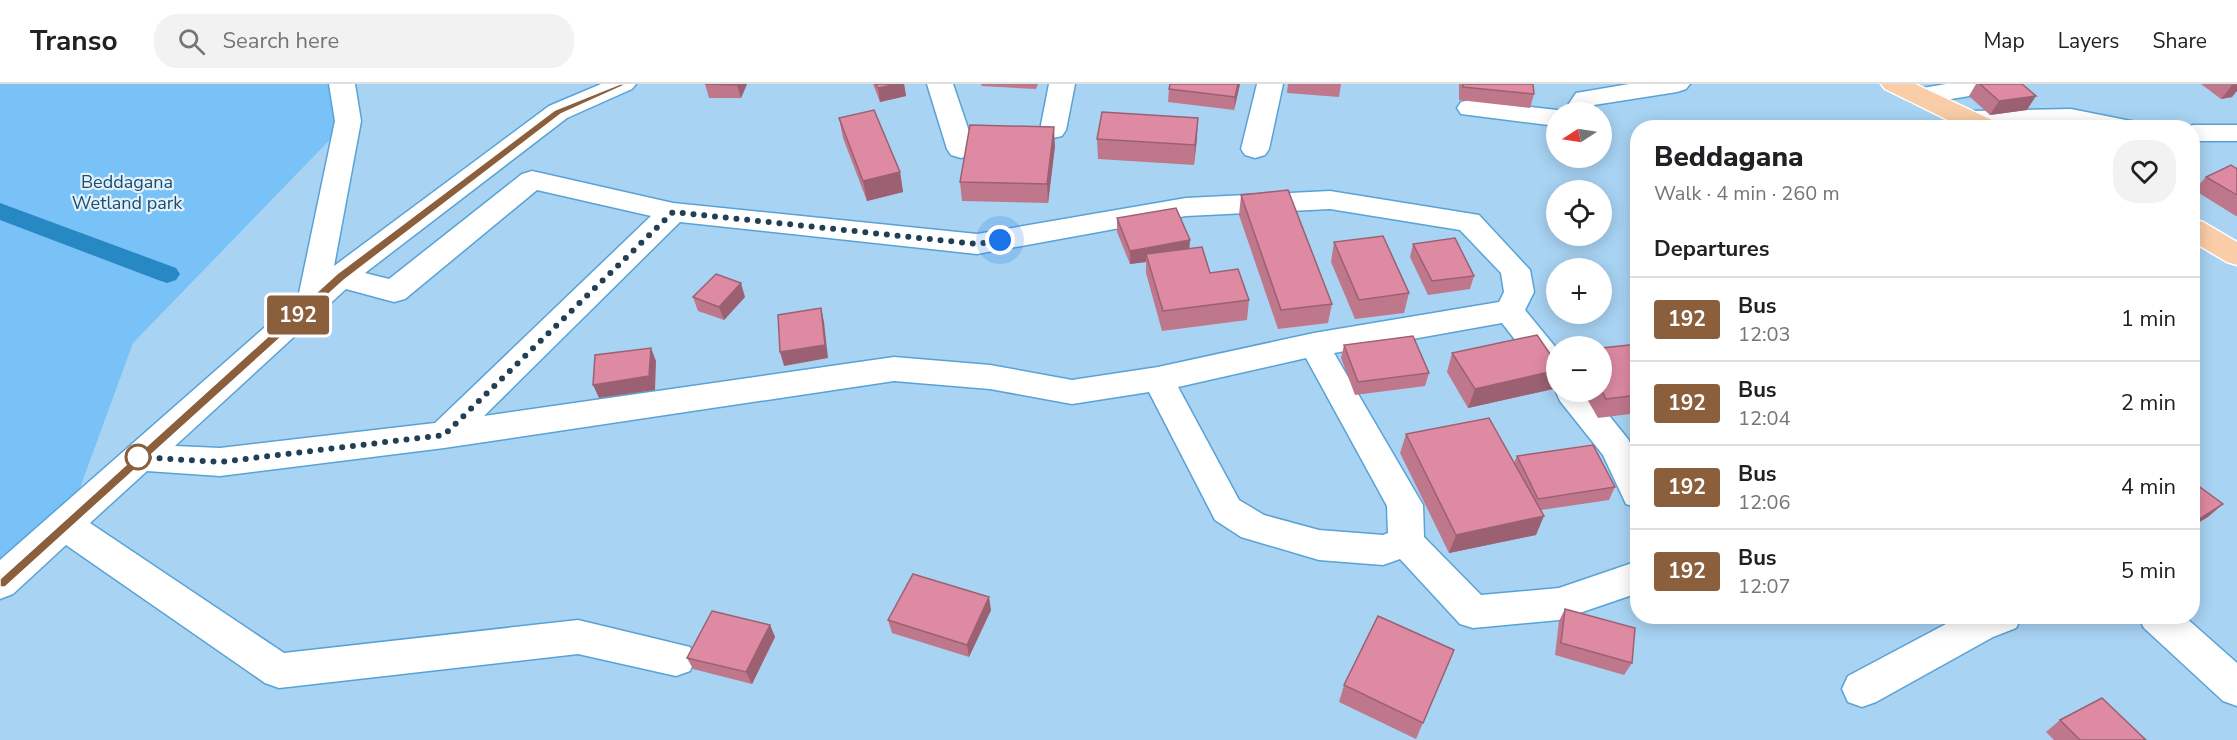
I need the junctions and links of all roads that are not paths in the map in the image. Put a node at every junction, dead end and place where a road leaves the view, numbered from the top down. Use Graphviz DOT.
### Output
graph roads {
  1 [pos="342,84"];
  2 [pos="623,84"];
  3 [pos="940,84"];
  4 [pos="1062,84"];
  5 [pos="1270,84"];
  6 [pos="1677,84"];
  7 [pos="1894,84"];
  8 [pos="1994,84"];
  9 [pos="584,90"];
  10 [pos="1920,96"];
  11 [pos="1583,102"];
  12 [pos="1470,108"];
  13 [pos="1546,117"];
  14 [pos="1972,120"];
  15 [pos="2025,120"];
  16 [pos="2086,120"];
  17 [pos="1053,130"];
  18 [pos="2237,132"];
  19 [pos="2200,133"];
  20 [pos="961,149"];
  21 [pos="1255,149"];
  22 [pos="673,212"];
  23 [pos="2200,234"];
  24 [pos="2237,255"];
  25 [pos="340,277"];
  26 [pos="312,302"];
  27 [pos="1509,311"];
  28 [pos="1314,345"];
  29 [pos="1546,358"];
  30 [pos="1158,379"];
  31 [pos="1580,402"];
  32 [pos="444,435"];
  33 [pos="138,457"];
  34 [pos="1630,477"];
  35 [pos="66,526"];
  36 [pos="1406,542"];
  37 [pos="1630,580"];
  38 [pos="0,583"];
  39 [pos="1983,624"];
  40 [pos="2166,624"];
  41 [pos="676,659"];
  42 [pos="2237,688"];
  43 [pos="1862,689"];
  1 -- 26 [label="street"];
  2 -- 9 [label="street"];
  3 -- 20 [label="street"];
  4 -- 17 [label="street"];
  5 -- 21 [label="street"];
  6 -- 11 [label="street"];
  7 -- 10 [label="main road"];
  8 -- 10 [label="street"];
  9 -- 25 [label="street"];
  10 -- 14 [label="main road"];
  12 -- 13 [label="street"];
  15 -- 16 [label="street"];
  18 -- 19 [label="street"];
  22 -- 25 [label="street"];
  22 -- 27 [label="street"];
  22 -- 32 [label="street"];
  23 -- 24 [label="main road"];
  25 -- 26 [label="street"];
  26 -- 33 [label="street"];
  27 -- 28 [label="street"];
  27 -- 29 [label="street"];
  28 -- 30 [label="street"];
  28 -- 36 [label="street"];
  30 -- 32 [label="street"];
  30 -- 36 [label="street"];
  31 -- 34 [label="street"];
  32 -- 33 [label="street"];
  33 -- 35 [label="street"];
  35 -- 38 [label="street"];
  35 -- 41 [label="street"];
  36 -- 37 [label="street"];
  39 -- 43 [label="street"];
  40 -- 42 [label="street"];
}
